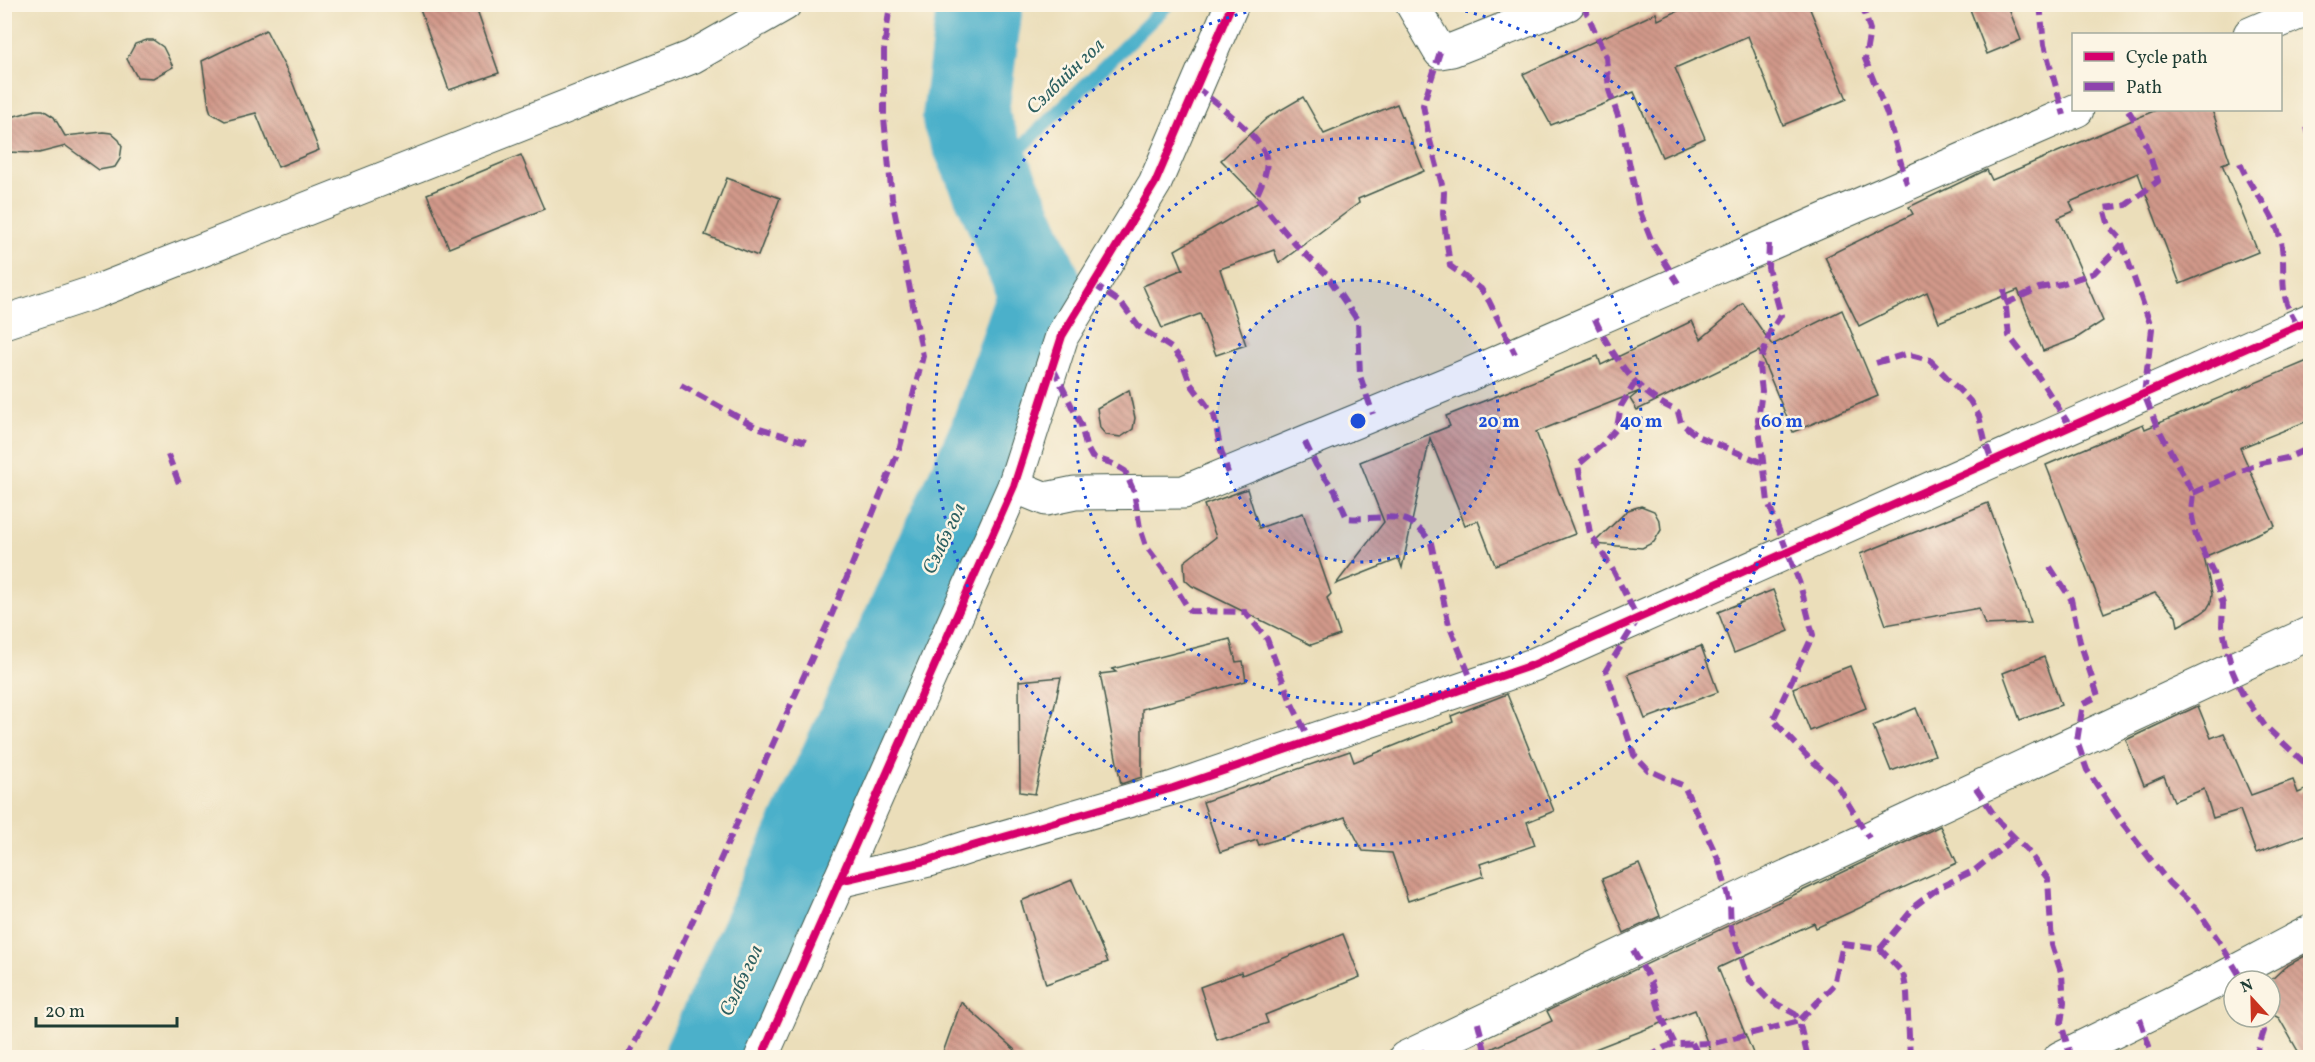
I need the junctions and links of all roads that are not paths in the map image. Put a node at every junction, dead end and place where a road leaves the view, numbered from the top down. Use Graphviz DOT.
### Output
graph roads {
  1 [pos="785,4"];
  2 [pos="1232,4"];
  3 [pos="1412,4"];
  4 [pos="1568,4"];
  5 [pos="2310,8"];
  6 [pos="2252,33"];
  7 [pos="2075,111"];
  8 [pos="2310,320"];
  9 [pos="4,322"];
  10 [pos="1014,486"];
  11 [pos="2310,633"];
  12 [pos="839,881"];
  13 [pos="2310,932"];
  14 [pos="761,1058"];
  15 [pos="1405,1058"];
  16 [pos="2060,1058"];
  1 -- 9 [label="street"];
  2 -- 10 [label="street"];
  3 -- 4 [label="street"];
  5 -- 6 [label="street"];
  7 -- 10 [label="street"];
  8 -- 12 [label="street"];
  10 -- 12 [label="street"];
  11 -- 15 [label="street"];
  12 -- 14 [label="street"];
  13 -- 16 [label="street"];
}
